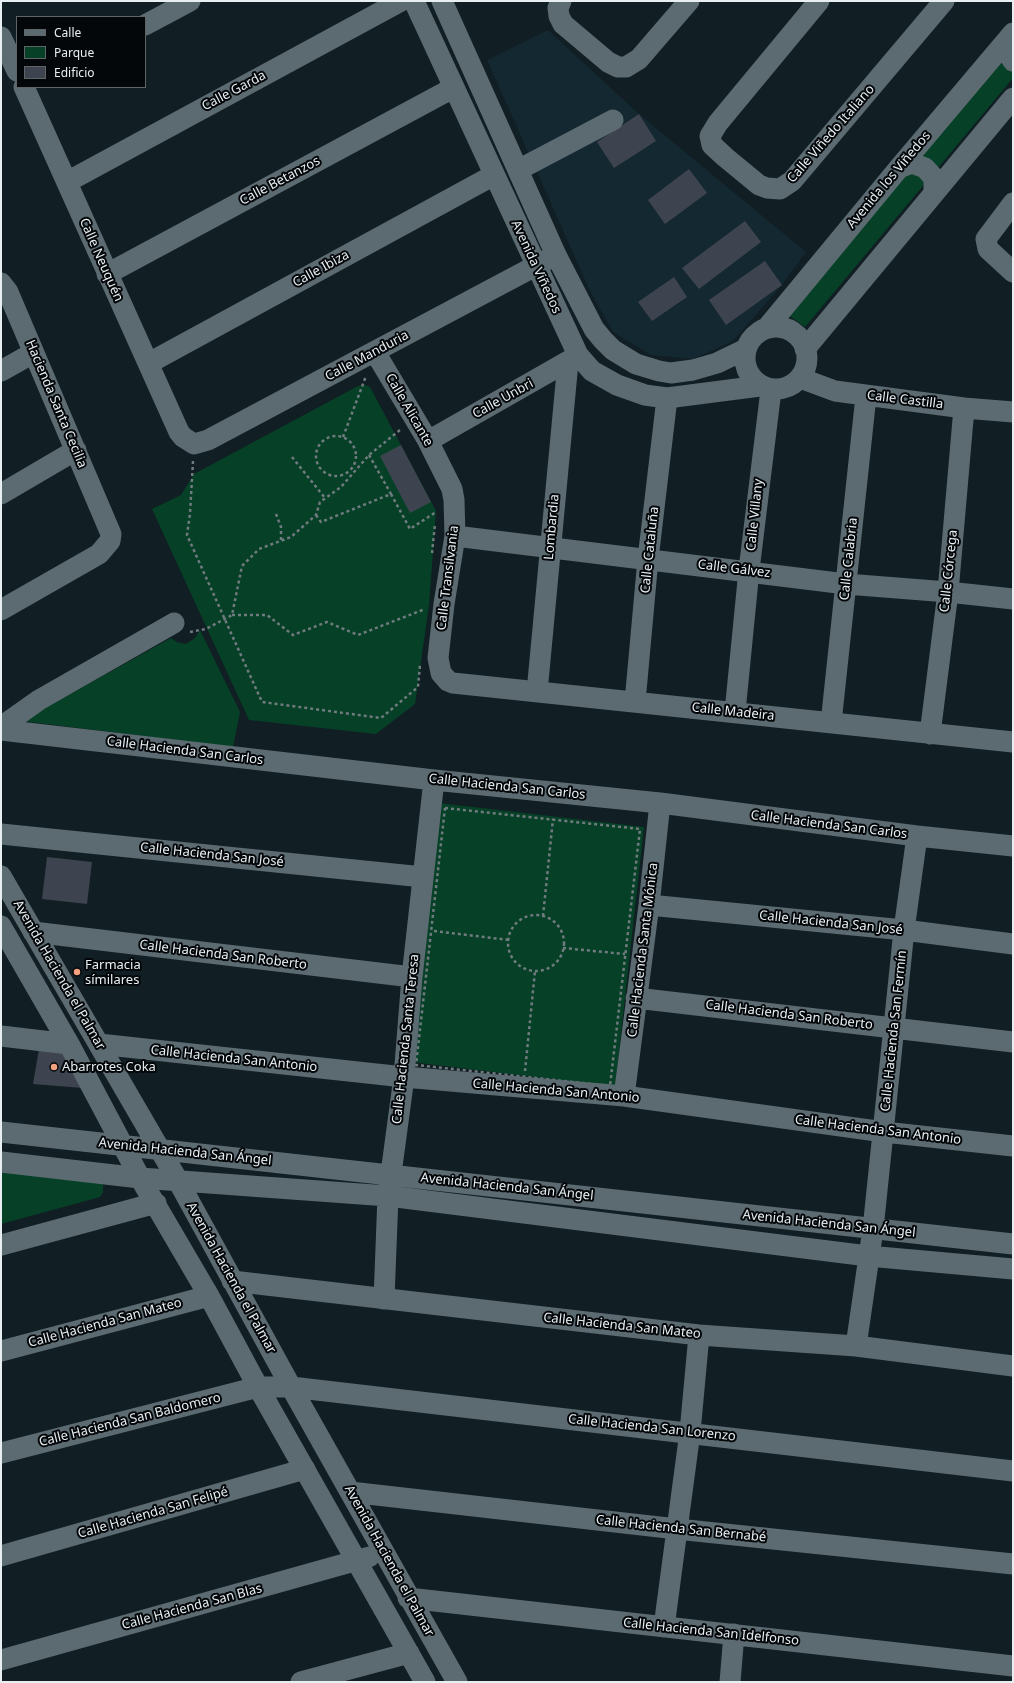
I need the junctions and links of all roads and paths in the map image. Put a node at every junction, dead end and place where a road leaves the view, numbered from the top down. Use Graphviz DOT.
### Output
graph roads {
  1 [pos="190,1"];
  2 [pos="401,1"];
  3 [pos="414,1"];
  4 [pos="442,1"];
  5 [pos="561,1"];
  6 [pos="689,1"];
  7 [pos="819,1"];
  8 [pos="944,1"];
  9 [pos="146,24"];
  10 [pos="1,37"];
  11 [pos="1010,45"];
  12 [pos="16,69"];
  13 [pos="27,88"];
  14 [pos="453,88"];
  15 [pos="1013,98"];
  16 [pos="613,120"];
  17 [pos="899,168"];
  18 [pos="518,170"];
  19 [pos="494,175"];
  20 [pos="66,182"];
  21 [pos="934,192"];
  22 [pos="1013,203"];
  23 [pos="556,255"];
  24 [pos="535,266"];
  25 [pos="1013,272"];
  26 [pos="108,274"];
  27 [pos="1,283"];
  28 [pos="766,329"];
  29 [pos="746,349"];
  30 [pos="805,349"];
  31 [pos="375,352"];
  32 [pos="33,353"];
  33 [pos="573,359"];
  34 [pos="149,363"];
  35 [pos="1,371"];
  36 [pos="800,378"];
  37 [pos="766,388"];
  38 [pos="866,396"];
  39 [pos="667,398"];
  40 [pos="964,408"];
  41 [pos="1013,412"];
  42 [pos="414,418"];
  43 [pos="343,437"];
  44 [pos="186,438"];
  45 [pos="428,441"];
  46 [pos="76,450"];
  47 [pos="369,455"];
  48 [pos="292,457"];
  49 [pos="442,468"];
  50 [pos="1,494"];
  51 [pos="391,494"];
  52 [pos="325,498"];
  53 [pos="437,504"];
  54 [pos="436,511"];
  55 [pos="276,514"];
  56 [pos="316,515"];
  57 [pos="455,536"];
  58 [pos="281,541"];
  59 [pos="550,548"];
  60 [pos="432,556"];
  61 [pos="648,559"];
  62 [pos="749,570"];
  63 [pos="846,584"];
  64 [pos="948,592"];
  65 [pos="1013,599"];
  66 [pos="1,610"];
  67 [pos="232,614"];
  68 [pos="426,616"];
  69 [pos="225,619"];
  70 [pos="174,622"];
  71 [pos="420,663"];
  72 [pos="453,683"];
  73 [pos="537,692"];
  74 [pos="635,702"];
  75 [pos="735,712"];
  76 [pos="831,723"];
  77 [pos="1,728"];
  78 [pos="930,734"];
  79 [pos="1013,742"];
  80 [pos="434,780"];
  81 [pos="660,804"];
  82 [pos="553,819"];
  83 [pos="1,834"];
  84 [pos="917,836"];
  85 [pos="1013,846"];
  86 [pos="1,876"];
  87 [pos="423,877"];
  88 [pos="649,905"];
  89 [pos="543,916"];
  90 [pos="904,930"];
  91 [pos="431,931"];
  92 [pos="33,932"];
  93 [pos="3,933"];
  94 [pos="508,940"];
  95 [pos="1013,944"];
  96 [pos="564,948"];
  97 [pos="626,954"];
  98 [pos="535,971"];
  99 [pos="412,977"];
  100 [pos="636,998"];
  101 [pos="894,1027"];
  102 [pos="1,1036"];
  103 [pos="1013,1042"];
  104 [pos="69,1044"];
  105 [pos="99,1044"];
  106 [pos="404,1077"];
  107 [pos="524,1077"];
  108 [pos="624,1096"];
  109 [pos="1,1132"];
  110 [pos="884,1132"];
  111 [pos="123,1146"];
  112 [pos="1013,1146"];
  113 [pos="159,1150"];
  114 [pos="1,1162"];
  115 [pos="391,1174"];
  116 [pos="140,1178"];
  117 [pos="177,1179"];
  118 [pos="388,1196"];
  119 [pos="156,1203"];
  120 [pos="873,1229"];
  121 [pos="1013,1244"];
  122 [pos="1,1245"];
  123 [pos="868,1256"];
  124 [pos="1013,1269"];
  125 [pos="232,1280"];
  126 [pos="209,1296"];
  127 [pos="384,1299"];
  128 [pos="699,1335"];
  129 [pos="856,1346"];
  130 [pos="1,1351"];
  131 [pos="1013,1366"];
  132 [pos="258,1387"];
  133 [pos="291,1387"];
  134 [pos="690,1432"];
  135 [pos="1,1453"];
  136 [pos="305,1469"];
  137 [pos="1013,1471"];
  138 [pos="350,1492"];
  139 [pos="676,1529"];
  140 [pos="383,1552"];
  141 [pos="1,1556"];
  142 [pos="356,1562"];
  143 [pos="1013,1564"];
  144 [pos="408,1598"];
  145 [pos="664,1627"];
  146 [pos="734,1634"];
  147 [pos="409,1653"];
  148 [pos="1,1660"];
  149 [pos="1013,1666"];
  150 [pos="1013,1678"];
  151 [pos="301,1682"];
  152 [pos="425,1682"];
  153 [pos="457,1682"];
  154 [pos="730,1682"];
  155 [pos="1012,1682"];
  1 -- 9 [label="street"];
  2 -- 20 [label="street, Calle Garda"];
  3 -- 14 [label="street, Avenida Viñedos"];
  4 -- 18 [label="street, Avenida Viñedos"];
  5 -- 6 [label="street"];
  7 -- 8 [label="street, Calle Viñedo Italiano"];
  10 -- 12 [label="street"];
  11 -- 17 [label="street, Avenida los Viñedos"];
  13 -- 20 [label="street, Calle Neuquén"];
  14 -- 19 [label="street, Avenida Viñedos"];
  14 -- 26 [label="street, Calle Betanzos"];
  15 -- 21 [label="street"];
  16 -- 18 [label="street"];
  17 -- 21 [label="street"];
  17 -- 28 [label="street, Avenida los Viñedos"];
  18 -- 23 [label="street, Avenida Viñedos"];
  19 -- 24 [label="street, Avenida Viñedos"];
  19 -- 34 [label="street, Calle Ibiza"];
  20 -- 26 [label="street, Calle Neuquén"];
  21 -- 30 [label="street"];
  22 -- 25 [label="street"];
  23 -- 24 [label="street, Calle Manduria"];
  23 -- 29 [label="street, Avenida Viñedos"];
  24 -- 31 [label="street, Calle Manduria"];
  24 -- 33 [label="street, Avenida Viñedos"];
  26 -- 34 [label="street, Calle Neuquén"];
  27 -- 32 [label="street, Hacienda Santa Cecilia"];
  28 -- 29 [label="street"];
  28 -- 30 [label="street"];
  29 -- 37 [label="street"];
  30 -- 36 [label="street"];
  31 -- 42 [label="street, Calle Alicante"];
  31 -- 43 [label="path"];
  31 -- 44 [label="street, Calle Manduria"];
  32 -- 35 [label="street"];
  32 -- 46 [label="street, Hacienda Santa Cecilia"];
  33 -- 39 [label="street, Avenida Viñedos"];
  33 -- 45 [label="street, Calle Unbri"];
  33 -- 59 [label="street, Lombardia"];
  34 -- 44 [label="street, Calle Neuquén"];
  36 -- 37 [label="street"];
  36 -- 38 [label="street, Calle Castilla"];
  37 -- 39 [label="street, Avenida Viñedos"];
  37 -- 62 [label="street, Calle Villany"];
  38 -- 40 [label="street, Calle Castilla"];
  38 -- 63 [label="street, Calle Calabria"];
  39 -- 61 [label="street, Calle Cataluña"];
  40 -- 41 [label="street, Calle Castilla"];
  40 -- 64 [label="street, Calle Córcega"];
  42 -- 45 [label="street, Calle Alicante"];
  42 -- 47 [label="path"];
  43 -- 43 [label="path"];
  44 -- 69 [label="path"];
  45 -- 49 [label="street, Calle Alicante"];
  46 -- 50 [label="street"];
  46 -- 66 [label="street, Hacienda Santa Cecilia"];
  47 -- 51 [label="path"];
  47 -- 52 [label="path"];
  48 -- 52 [label="path"];
  49 -- 57 [label="street, Calle Transilvania"];
  51 -- 54 [label="path"];
  51 -- 56 [label="path"];
  52 -- 56 [label="path"];
  53 -- 54 [label="path"];
  54 -- 60 [label="path"];
  55 -- 58 [label="path"];
  56 -- 58 [label="path"];
  57 -- 59 [label="street, Calle Gálvez"];
  57 -- 72 [label="street, Calle Transilvania"];
  58 -- 67 [label="path"];
  59 -- 61 [label="street, Calle Gálvez"];
  59 -- 73 [label="street, Lombardia"];
  61 -- 62 [label="street, Calle Gálvez"];
  61 -- 74 [label="street, Calle Cataluña"];
  62 -- 63 [label="street, Calle Gálvez"];
  62 -- 75 [label="street, Calle Villany"];
  63 -- 64 [label="street, Calle Gálvez"];
  63 -- 76 [label="street, Calle Calabria"];
  64 -- 65 [label="street, Calle Gálvez"];
  64 -- 78 [label="street, Calle Córcega"];
  67 -- 68 [label="path"];
  67 -- 69 [label="path"];
  69 -- 70 [label="path"];
  69 -- 71 [label="path"];
  70 -- 77 [label="street"];
  72 -- 73 [label="street, Calle Madeira"];
  73 -- 74 [label="street, Calle Madeira"];
  74 -- 75 [label="street, Calle Madeira"];
  75 -- 76 [label="street, Calle Madeira"];
  76 -- 78 [label="street, Calle Madeira"];
  77 -- 80 [label="street, Calle Hacienda San Carlos"];
  78 -- 79 [label="street, Calle Madeira"];
  80 -- 81 [label="street, Calle Hacienda San Carlos"];
  80 -- 87 [label="street, Calle Hacienda Santa Teresa"];
  81 -- 84 [label="street, Calle Hacienda San Carlos"];
  81 -- 88 [label="street, Calle Hacienda Santa Mónica"];
  82 -- 89 [label="path"];
  82 -- 91 [label="path"];
  82 -- 97 [label="path"];
  83 -- 87 [label="street, Calle Hacienda San José"];
  84 -- 85 [label="street, Calle Hacienda San Carlos"];
  84 -- 90 [label="street, Calle Hacienda San Fermín"];
  86 -- 92 [label="street, Avenida Hacienda el Palmar"];
  87 -- 99 [label="street, Calle Hacienda Santa Teresa"];
  88 -- 90 [label="street, Calle Hacienda San José"];
  88 -- 100 [label="street, Calle Hacienda Santa Mónica"];
  89 -- 94 [label="path"];
  89 -- 96 [label="path"];
  90 -- 95 [label="street, Calle Hacienda San José"];
  90 -- 101 [label="street, Calle Hacienda San Fermín"];
  91 -- 94 [label="path"];
  91 -- 107 [label="path"];
  92 -- 99 [label="street, Calle Hacienda San Roberto"];
  92 -- 105 [label="street, Avenida Hacienda el Palmar"];
  93 -- 104 [label="street, Avenida Hacienda el Palmar"];
  94 -- 98 [label="path"];
  96 -- 97 [label="path"];
  96 -- 98 [label="path"];
  97 -- 107 [label="path"];
  98 -- 107 [label="path"];
  99 -- 106 [label="street, Calle Hacienda Santa Teresa"];
  100 -- 101 [label="street, Calle Hacienda San Roberto"];
  100 -- 108 [label="street, Calle Hacienda Santa Mónica"];
  101 -- 103 [label="street, Calle Hacienda San Roberto"];
  101 -- 110 [label="street, Calle Hacienda San Fermín"];
  102 -- 104 [label="street"];
  104 -- 111 [label="street, Avenida Hacienda el Palmar"];
  105 -- 106 [label="street, Calle Hacienda San Antonio"];
  105 -- 113 [label="street, Avenida Hacienda el Palmar"];
  106 -- 108 [label="street, Calle Hacienda San Antonio"];
  106 -- 115 [label="street, Calle Hacienda Santa Teresa"];
  108 -- 110 [label="street, Calle Hacienda San Antonio"];
  109 -- 111 [label="street, Avenida Hacienda San Ángel"];
  110 -- 112 [label="street, Calle Hacienda San Antonio"];
  110 -- 120 [label="street, Calle Hacienda San Fermín"];
  111 -- 113 [label="street, Avenida Hacienda San Ángel"];
  111 -- 116 [label="street, Avenida Hacienda el Palmar"];
  113 -- 115 [label="street, Avenida Hacienda San Ángel"];
  113 -- 117 [label="street, Avenida Hacienda el Palmar"];
  114 -- 116 [label="street, Avenida Hacienda San Ángel"];
  115 -- 118 [label="street, Calle Hacienda Santa Teresa"];
  115 -- 120 [label="street, Avenida Hacienda San Ángel"];
  116 -- 117 [label="street, Avenida Hacienda San Ángel"];
  116 -- 119 [label="street, Avenida Hacienda el Palmar"];
  117 -- 118 [label="street, Avenida Hacienda San Ángel"];
  117 -- 125 [label="street, Avenida Hacienda el Palmar"];
  118 -- 123 [label="street, Avenida Hacienda San Ángel"];
  118 -- 127 [label="street, Calle Hacienda Santa Teresa"];
  119 -- 122 [label="street"];
  119 -- 126 [label="street, Avenida Hacienda el Palmar"];
  120 -- 121 [label="street, Avenida Hacienda San Ángel"];
  120 -- 123 [label="street, Calle Hacienda San Fermín"];
  123 -- 124 [label="street, Avenida Hacienda San Ángel"];
  123 -- 129 [label="street, Calle Hacienda San Fermín"];
  125 -- 127 [label="street, Calle Hacienda San Mateo"];
  125 -- 133 [label="street, Avenida Hacienda el Palmar"];
  126 -- 130 [label="street, Calle Hacienda San Mateo"];
  126 -- 132 [label="street, Avenida Hacienda el Palmar"];
  127 -- 128 [label="street, Calle Hacienda San Mateo"];
  128 -- 129 [label="street, Calle Hacienda San Mateo"];
  128 -- 134 [label="street"];
  129 -- 131 [label="street, Calle Hacienda San Mateo"];
  132 -- 133 [label="street, Calle Hacienda San Lorenzo"];
  132 -- 135 [label="street, Calle Hacienda San Baldomero"];
  132 -- 136 [label="street, Avenida Hacienda el Palmar"];
  133 -- 134 [label="street, Calle Hacienda San Lorenzo"];
  133 -- 138 [label="street, Avenida Hacienda el Palmar"];
  134 -- 137 [label="street, Calle Hacienda San Lorenzo"];
  134 -- 139 [label="street"];
  136 -- 141 [label="street, Calle Hacienda San Felipé"];
  136 -- 142 [label="street, Avenida Hacienda el Palmar"];
  138 -- 139 [label="street, Calle Hacienda San Bernabé"];
  138 -- 140 [label="street, Avenida Hacienda el Palmar"];
  139 -- 143 [label="street, Calle Hacienda San Bernabé"];
  139 -- 145 [label="street"];
  140 -- 142 [label="street, Calle Hacienda San Blas"];
  140 -- 144 [label="street, Avenida Hacienda el Palmar"];
  142 -- 147 [label="street, Avenida Hacienda el Palmar"];
  142 -- 148 [label="street, Calle Hacienda San Blas"];
  144 -- 145 [label="street, Calle Hacienda San Idelfonso"];
  144 -- 153 [label="street, Avenida Hacienda el Palmar"];
  145 -- 146 [label="street, Calle Hacienda San Idelfonso"];
  146 -- 149 [label="street, Calle Hacienda San Idelfonso"];
  146 -- 154 [label="street"];
  147 -- 151 [label="street"];
  147 -- 152 [label="street, Avenida Hacienda el Palmar"];
  150 -- 155 [label="street"];
}
